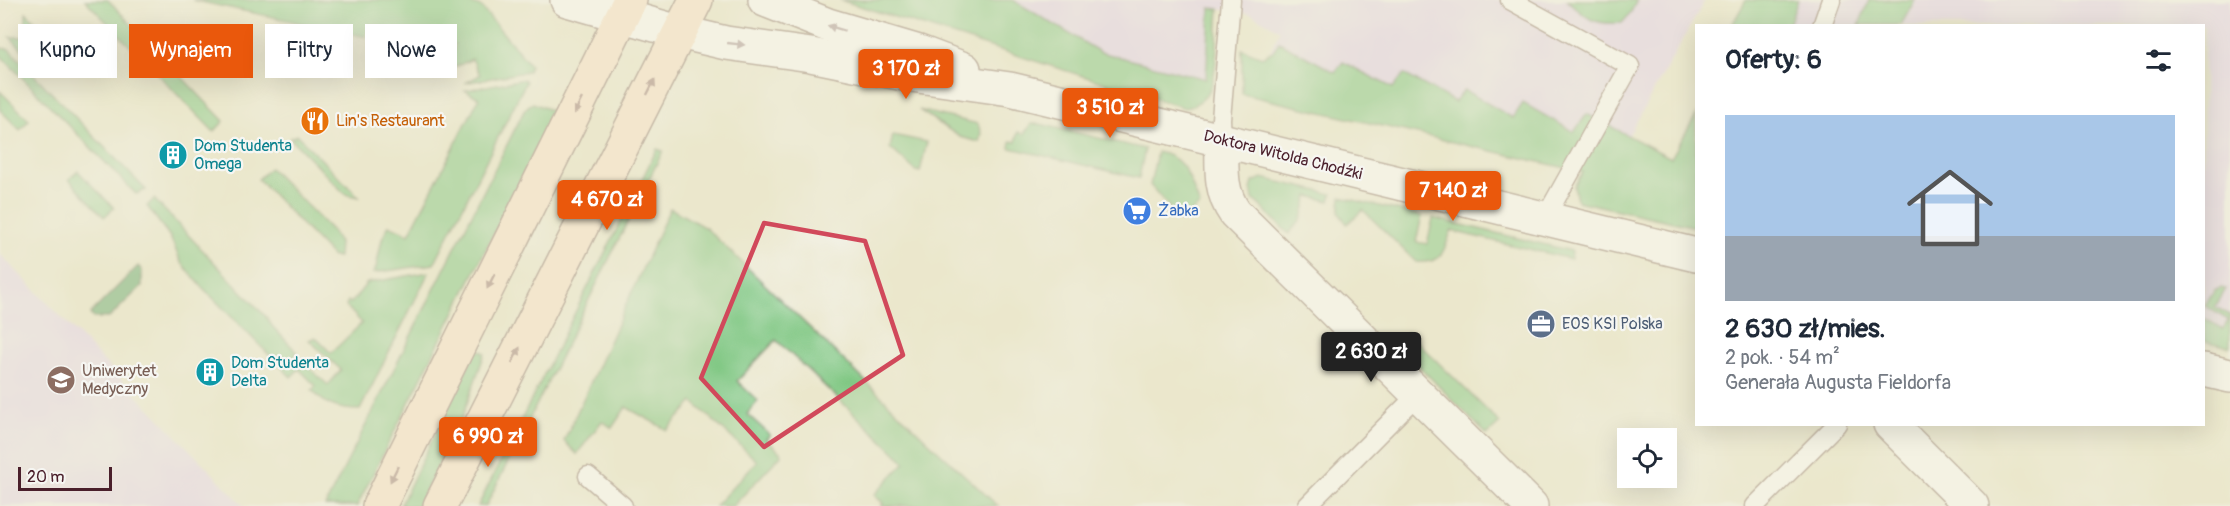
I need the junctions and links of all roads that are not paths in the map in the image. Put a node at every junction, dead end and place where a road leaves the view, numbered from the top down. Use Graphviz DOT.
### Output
graph roads {
  1 [pos="567,0"];
  2 [pos="696,0"];
  3 [pos="765,0"];
  4 [pos="1231,0"];
  5 [pos="1510,0"];
  6 [pos="1831,0"];
  7 [pos="626,8"];
  8 [pos="1823,24"];
  9 [pos="679,32"];
  10 [pos="1010,89"];
  11 [pos="1221,140"];
  12 [pos="1545,218"];
  13 [pos="1695,255"];
  14 [pos="2205,370"];
  15 [pos="2230,376"];
  16 [pos="1419,393"];
  17 [pos="1835,426"];
  18 [pos="1892,426"];
  19 [pos="588,476"];
  20 [pos="379,506"];
  21 [pos="440,506"];
  22 [pos="623,506"];
  23 [pos="1306,506"];
  24 [pos="1531,506"];
  25 [pos="1755,506"];
  26 [pos="1972,506"];
  1 -- 7 [label="street, Doktora Witolda Chodźki"];
  2 -- 9 [label="main road"];
  10 -- 3 [label="street, Doktora Witolda Chodźki, one-way"];
  4 -- 11 [label="lane"];
  5 -- 12 [label="lane"];
  6 -- 8 [label="lane"];
  7 -- 9 [label="street, Doktora Witolda Chodźki"];
  7 -- 20 [label="main road, one-way"];
  9 -- 10 [label="street, Doktora Witolda Chodźki, one-way"];
  21 -- 9 [label="main road, one-way"];
  10 -- 11 [label="street, Doktora Witolda Chodźki"];
  11 -- 12 [label="street, Doktora Witolda Chodźki"];
  11 -- 16 [label="street"];
  12 -- 13 [label="street, Doktora Witolda Chodźki"];
  14 -- 15 [label="street"];
  16 -- 23 [label="lane"];
  16 -- 24 [label="street"];
  17 -- 25 [label="lane"];
  18 -- 26 [label="street"];
  19 -- 22 [label="lane"];
}
